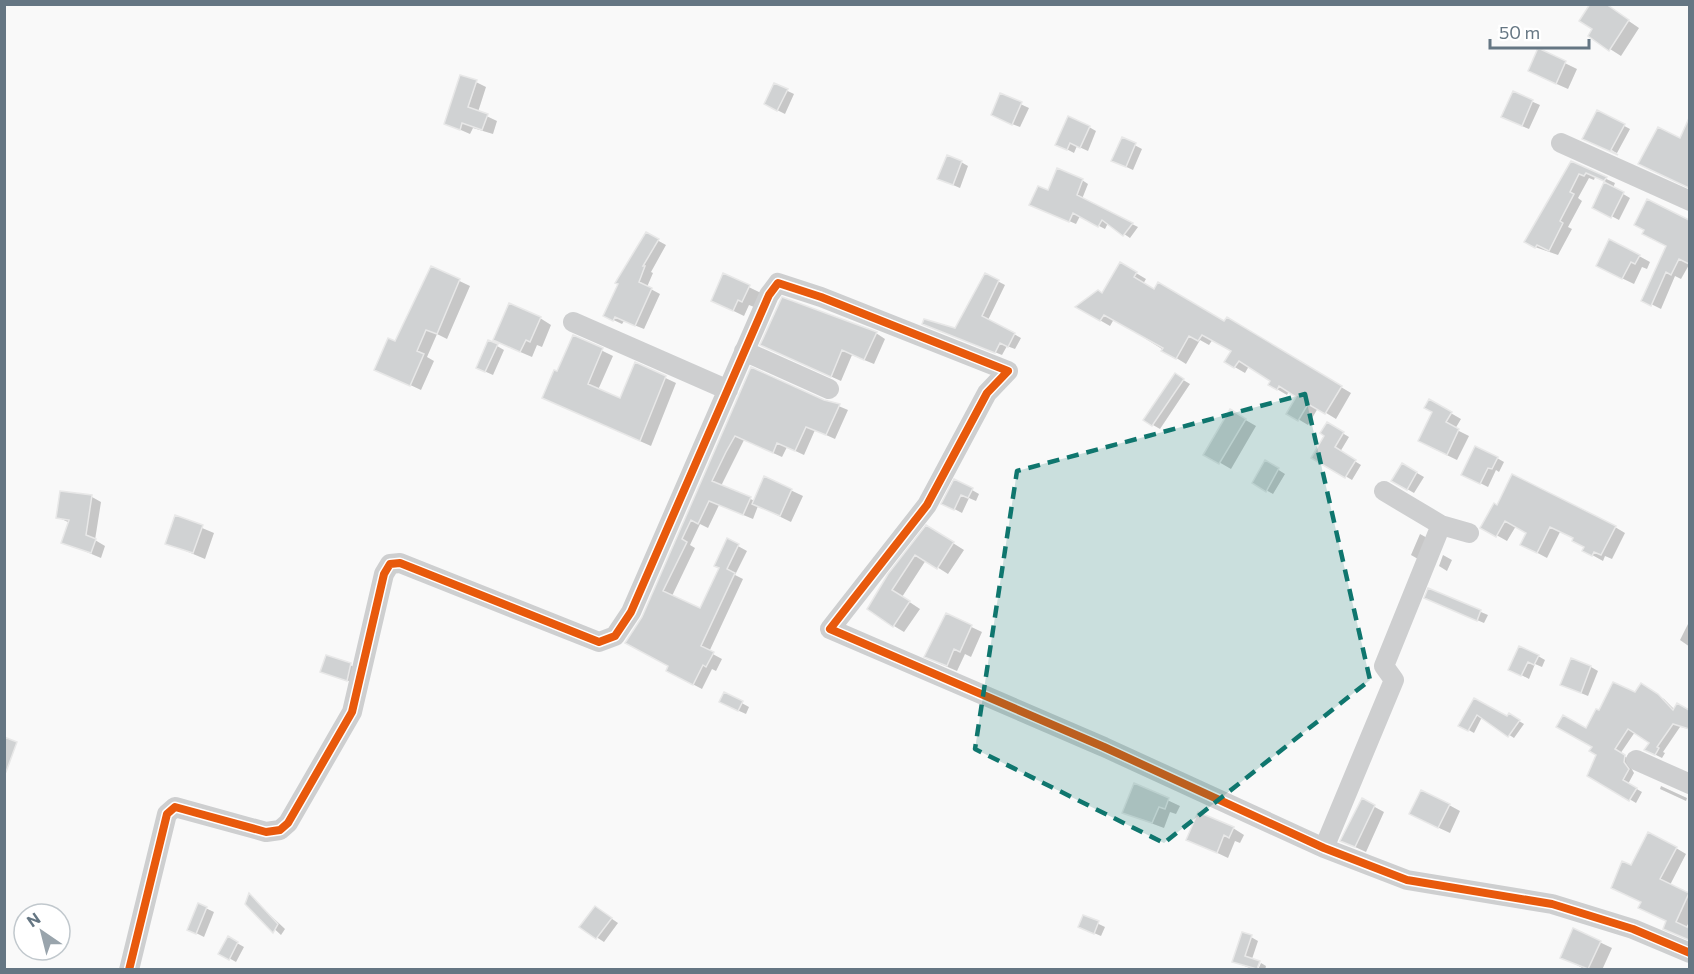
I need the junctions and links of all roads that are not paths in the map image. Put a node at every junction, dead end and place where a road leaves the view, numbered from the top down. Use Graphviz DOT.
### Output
graph roads {
  1 [pos="1561,143"];
  2 [pos="1689,201"];
  3 [pos="573,322"];
  4 [pos="744,351"];
  5 [pos="829,389"];
  6 [pos="728,390"];
  7 [pos="1384,491"];
  8 [pos="1441,525"];
  9 [pos="1469,533"];
  10 [pos="1636,760"];
  11 [pos="1689,784"];
  12 [pos="1324,848"];
  13 [pos="1689,953"];
  14 [pos="129,969"];
  1 -- 2 [label="street"];
  3 -- 6 [label="street"];
  4 -- 5 [label="street"];
  4 -- 6 [label="street"];
  4 -- 12 [label="street"];
  6 -- 14 [label="street"];
  7 -- 8 [label="street"];
  8 -- 9 [label="street"];
  8 -- 12 [label="street"];
  10 -- 11 [label="street"];
  12 -- 13 [label="street"];
}
